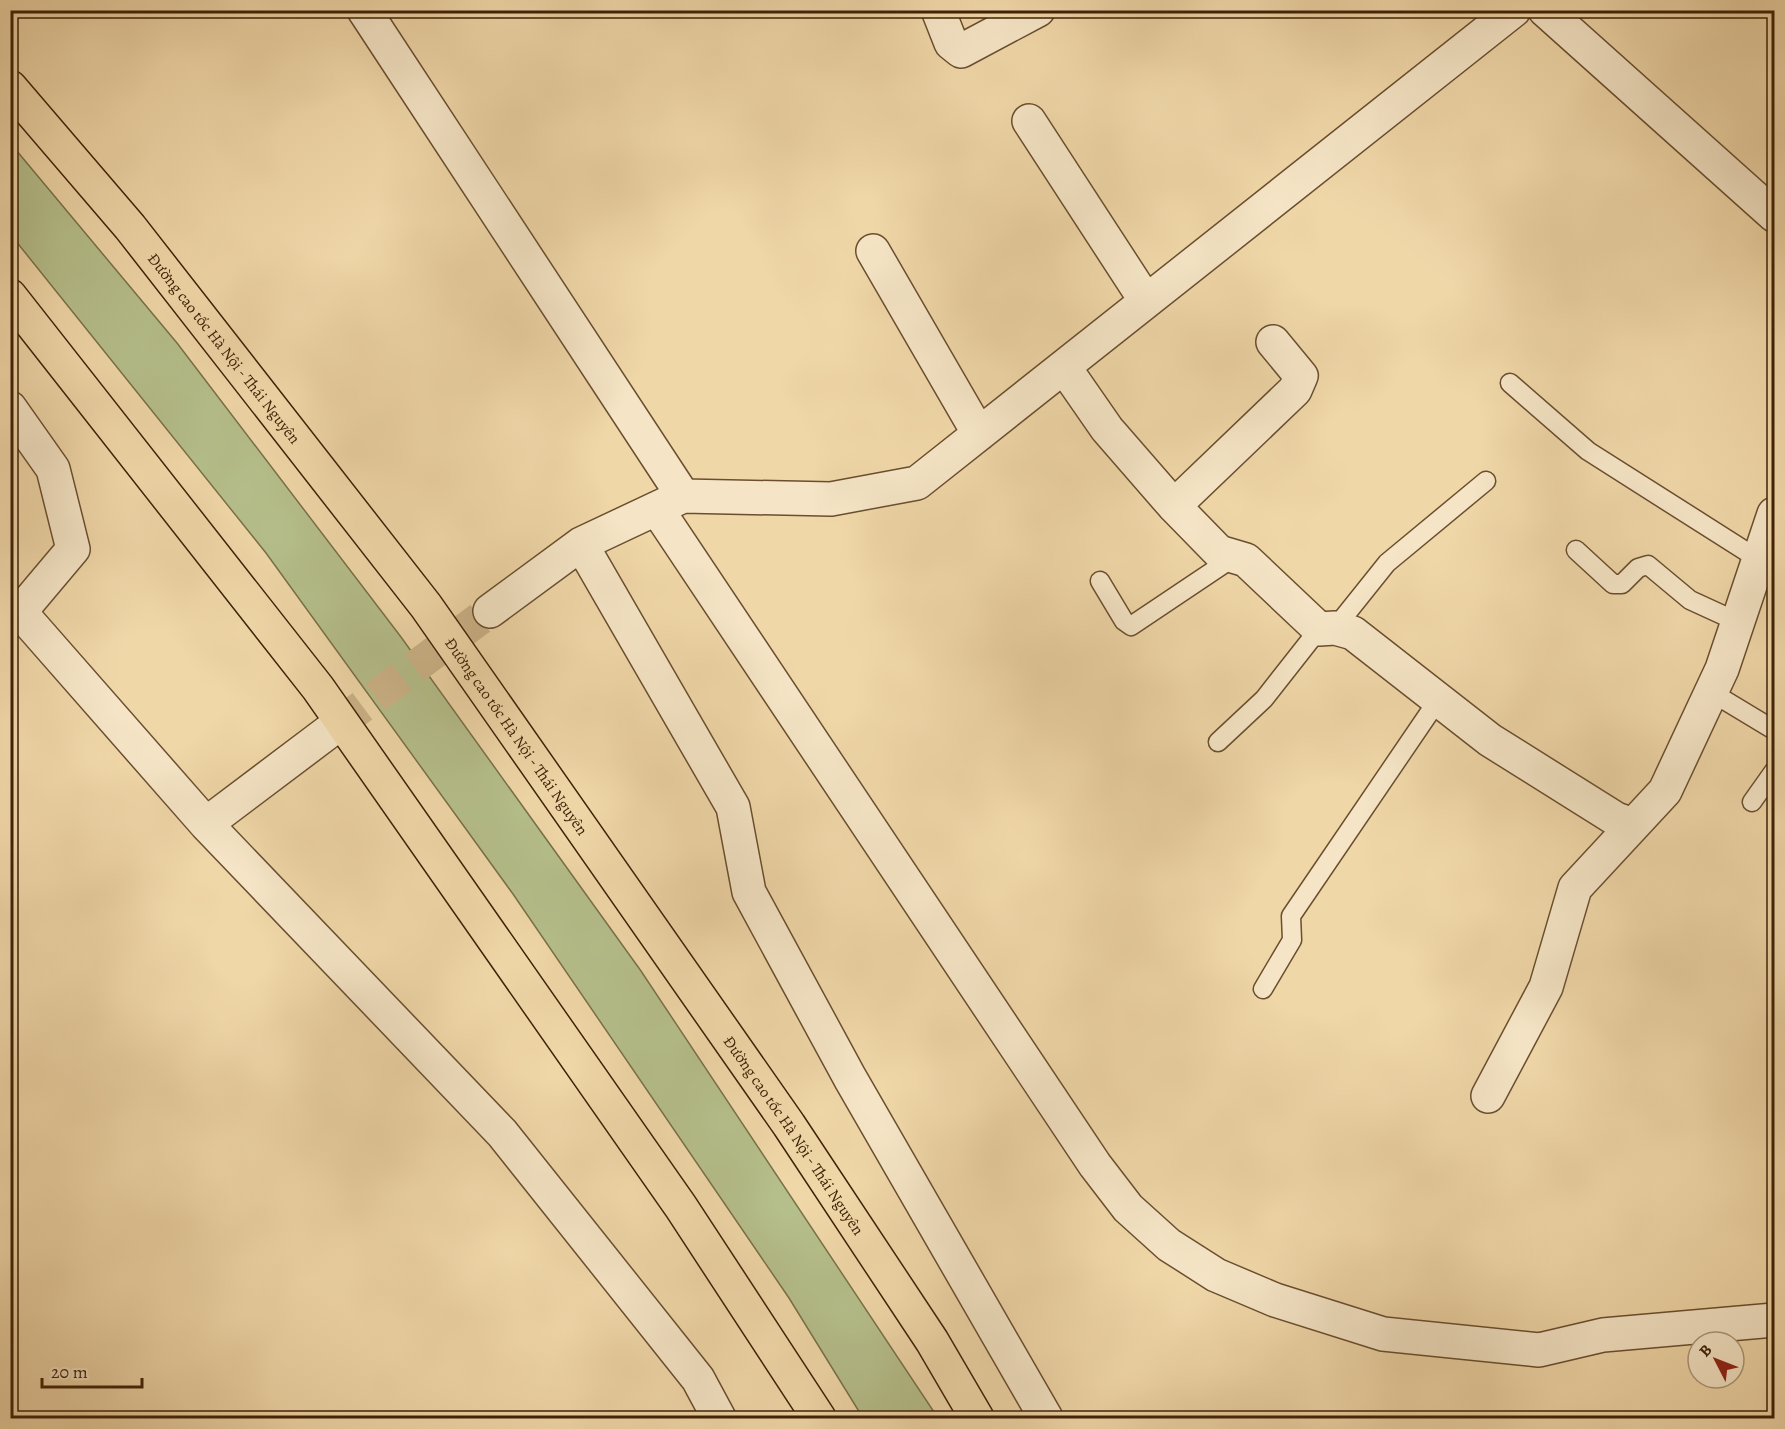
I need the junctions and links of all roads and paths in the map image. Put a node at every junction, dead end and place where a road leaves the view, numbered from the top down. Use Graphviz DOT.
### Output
graph roads {
  1 [pos="364,10"];
  2 [pos="938,10"];
  3 [pos="1038,10"];
  4 [pos="1514,10"];
  5 [pos="1545,10"];
  6 [pos="10,87"];
  7 [pos="1029,121"];
  8 [pos="1774,215"];
  9 [pos="873,251"];
  10 [pos="10,296"];
  11 [pos="1146,301"];
  12 [pos="1273,342"];
  13 [pos="1064,367"];
  14 [pos="1510,383"];
  15 [pos="10,408"];
  16 [pos="980,434"];
  17 [pos="1486,481"];
  18 [pos="670,502"];
  19 [pos="1174,506"];
  20 [pos="1774,514"];
  21 [pos="581,544"];
  22 [pos="1576,550"];
  23 [pos="1234,556"];
  24 [pos="1758,559"];
  25 [pos="1100,581"];
  26 [pos="490,611"];
  27 [pos="15,613"];
  28 [pos="1738,622"];
  29 [pos="1327,629"];
  30 [pos="1711,692"];
  31 [pos="1438,700"];
  32 [pos="336,726"];
  33 [pos="1774,730"];
  34 [pos="1218,742"];
  35 [pos="1774,771"];
  36 [pos="1752,802"];
  37 [pos="206,824"];
  38 [pos="1633,825"];
  39 [pos="1263,988"];
  40 [pos="1488,1095"];
  41 [pos="1774,1320"];
  42 [pos="719,1419"];
  43 [pos="819,1419"];
  44 [pos="977,1419"];
  45 [pos="1046,1419"];
  1 -- 18 [label="street"];
  2 -- 3 [label="street"];
  4 -- 11 [label="street"];
  5 -- 8 [label="street"];
  6 -- 44 [label="highway, Đường cao tốc Hà Nội - Thái Nguyên"];
  7 -- 11 [label="street"];
  9 -- 16 [label="street"];
  10 -- 43 [label="highway"];
  11 -- 13 [label="street"];
  12 -- 19 [label="street"];
  13 -- 16 [label="street"];
  13 -- 19 [label="street"];
  14 -- 24 [label="lane"];
  15 -- 27 [label="street"];
  16 -- 18 [label="street"];
  17 -- 29 [label="lane"];
  18 -- 21 [label="street"];
  18 -- 41 [label="street"];
  19 -- 23 [label="street"];
  20 -- 24 [label="street"];
  21 -- 26 [label="street"];
  21 -- 45 [label="street"];
  22 -- 28 [label="lane"];
  23 -- 25 [label="lane"];
  23 -- 29 [label="street"];
  24 -- 28 [label="street"];
  27 -- 37 [label="street"];
  28 -- 30 [label="street"];
  29 -- 31 [label="street"];
  29 -- 34 [label="lane"];
  30 -- 33 [label="lane"];
  30 -- 38 [label="street"];
  31 -- 38 [label="street"];
  31 -- 39 [label="lane"];
  32 -- 37 [label="street"];
  35 -- 36 [label="lane"];
  37 -- 42 [label="street"];
  38 -- 40 [label="street"];
}
